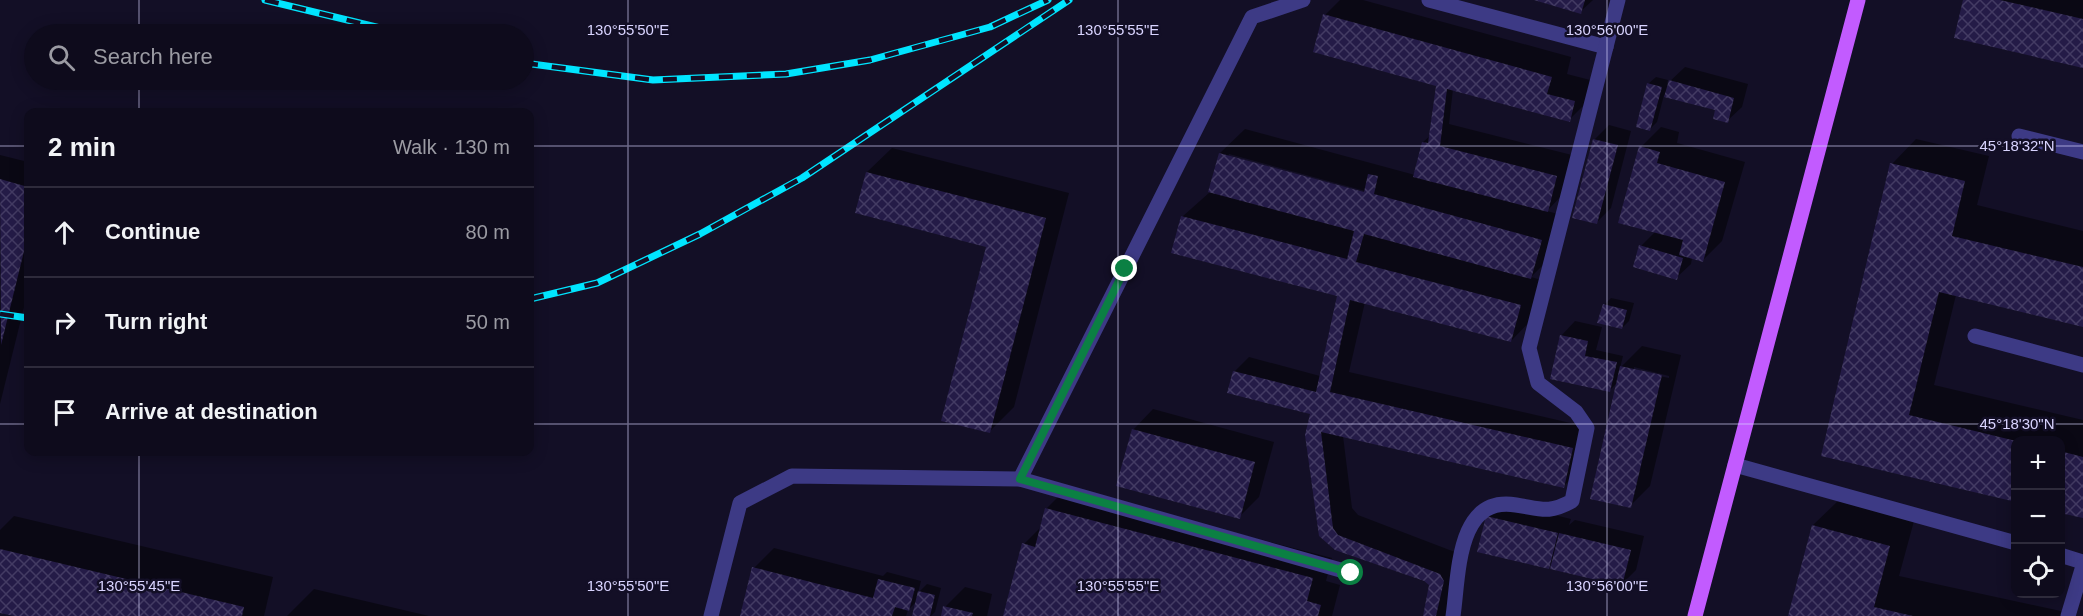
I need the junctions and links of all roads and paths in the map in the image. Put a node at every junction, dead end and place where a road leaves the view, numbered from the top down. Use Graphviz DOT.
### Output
graph roads {
  1 [pos="1303,0"];
  2 [pos="1429,0"];
  3 [pos="1618,0"];
  4 [pos="1858,0"];
  5 [pos="1606,47"];
  6 [pos="2019,136"];
  7 [pos="2083,152"];
  8 [pos="1975,336"];
  9 [pos="2083,365"];
  10 [pos="1735,465"];
  11 [pos="1020,479"];
  12 [pos="2011,542"];
  13 [pos="2065,557"];
  14 [pos="2083,564"];
  15 [pos="1351,573"];
  16 [pos="711,616"];
  17 [pos="1453,616"];
  18 [pos="1695,616"];
  19 [pos="2068,616"];
  1 -- 11 [label="street"];
  2 -- 5 [label="street"];
  3 -- 5 [label="street"];
  4 -- 10 [label="main road"];
  5 -- 17 [label="street"];
  6 -- 7 [label="street"];
  8 -- 9 [label="street"];
  10 -- 12 [label="street"];
  10 -- 18 [label="main road"];
  11 -- 15 [label="street"];
  11 -- 16 [label="street"];
  13 -- 14 [label="street"];
  14 -- 19 [label="street"];
}
